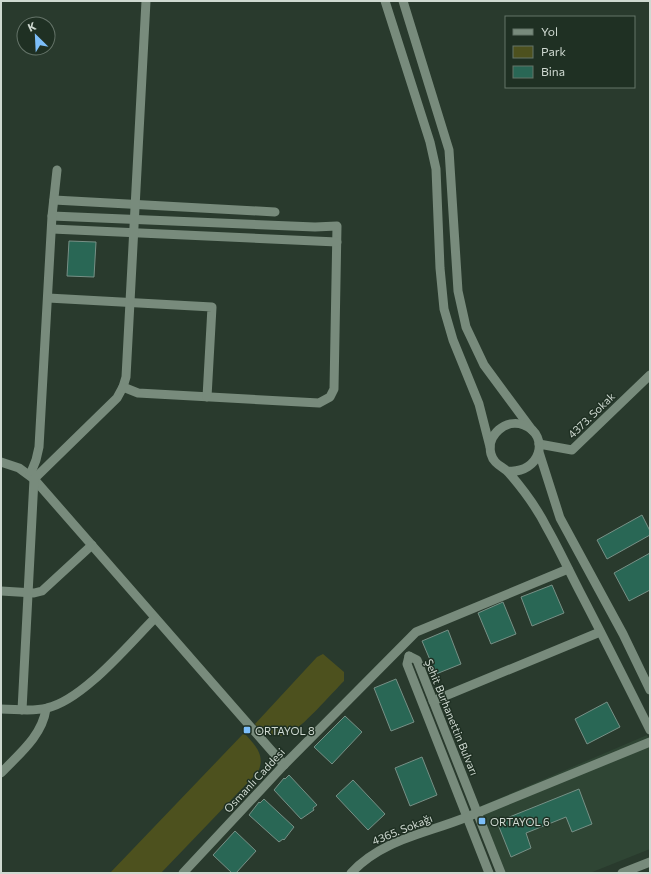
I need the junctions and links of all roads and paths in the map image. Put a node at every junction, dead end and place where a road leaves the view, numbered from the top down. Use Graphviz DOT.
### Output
graph roads {
  1 [pos="146,1"];
  2 [pos="386,1"];
  3 [pos="403,1"];
  4 [pos="57,170"];
  5 [pos="54,200"];
  6 [pos="135,205"];
  7 [pos="216,209"];
  8 [pos="275,212"];
  9 [pos="52,216"];
  10 [pos="134,220"];
  11 [pos="216,223"];
  12 [pos="52,229"];
  13 [pos="134,233"];
  14 [pos="216,237"];
  15 [pos="337,242"];
  16 [pos="48,298"];
  17 [pos="130,303"];
  18 [pos="650,375"];
  19 [pos="123,387"];
  20 [pos="207,397"];
  21 [pos="532,430"];
  22 [pos="490,448"];
  23 [pos="539,448"];
  24 [pos="1,462"];
  25 [pos="508,471"];
  26 [pos="32,477"];
  27 [pos="92,545"];
  28 [pos="568,569"];
  29 [pos="1,591"];
  30 [pos="28,593"];
  31 [pos="155,618"];
  32 [pos="600,632"];
  33 [pos="402,645"];
  34 [pos="409,656"];
  35 [pos="650,690"];
  36 [pos="433,701"];
  37 [pos="1,709"];
  38 [pos="46,709"];
  39 [pos="22,710"];
  40 [pos="650,730"];
  41 [pos="650,742"];
  42 [pos="284,765"];
  43 [pos="1,773"];
  44 [pos="478,812"];
  45 [pos="467,817"];
  46 [pos="650,862"];
  47 [pos="182,873"];
  48 [pos="351,873"];
  49 [pos="489,873"];
  50 [pos="501,873"];
  51 [pos="622,873"];
  1 -- 6 [label="street"];
  2 -- 22 [label="street"];
  3 -- 21 [label="street"];
  4 -- 5 [label="street"];
  5 -- 6 [label="street"];
  5 -- 9 [label="street"];
  6 -- 7 [label="street"];
  6 -- 10 [label="street"];
  7 -- 8 [label="street"];
  7 -- 11 [label="street"];
  9 -- 10 [label="street"];
  9 -- 12 [label="street"];
  10 -- 11 [label="street"];
  10 -- 13 [label="street"];
  11 -- 14 [label="street"];
  11 -- 15 [label="street"];
  12 -- 13 [label="street"];
  12 -- 16 [label="street"];
  13 -- 14 [label="street"];
  13 -- 17 [label="street"];
  14 -- 15 [label="street"];
  15 -- 20 [label="street"];
  16 -- 17 [label="street"];
  16 -- 26 [label="street"];
  17 -- 19 [label="street"];
  17 -- 20 [label="street"];
  18 -- 23 [label="street, 4373. Sokak"];
  19 -- 20 [label="street"];
  19 -- 26 [label="street"];
  21 -- 22 [label="street"];
  21 -- 23 [label="street"];
  22 -- 25 [label="street"];
  23 -- 25 [label="street"];
  23 -- 35 [label="street"];
  24 -- 26 [label="street"];
  25 -- 28 [label="street"];
  26 -- 27 [label="street"];
  26 -- 30 [label="street"];
  27 -- 30 [label="street"];
  27 -- 31 [label="street"];
  28 -- 32 [label="street"];
  28 -- 33 [label="street, Osmanlı Caddesi"];
  29 -- 30 [label="street"];
  30 -- 39 [label="street"];
  31 -- 38 [label="street"];
  31 -- 42 [label="street"];
  32 -- 36 [label="street"];
  32 -- 40 [label="street"];
  33 -- 34 [label="street"];
  33 -- 42 [label="street, Osmanlı Caddesi"];
  34 -- 36 [label="street, Şehit Burhanettin Bulvarı"];
  34 -- 45 [label="street, Şehit Burhanettin Bulvarı"];
  36 -- 44 [label="street, Şehit Burhanettin Bulvarı"];
  37 -- 39 [label="street"];
  38 -- 39 [label="street"];
  38 -- 43 [label="street"];
  41 -- 44 [label="street, 4365. Sokağı"];
  42 -- 47 [label="street, Osmanlı Caddesi"];
  44 -- 45 [label="street, 4365. Sokağı"];
  44 -- 50 [label="street, Şehit Burhanettin Bulvarı"];
  45 -- 48 [label="street, 4365. Sokağı"];
  45 -- 49 [label="street, Şehit Burhanettin Bulvarı"];
  46 -- 51 [label="street"];
}
